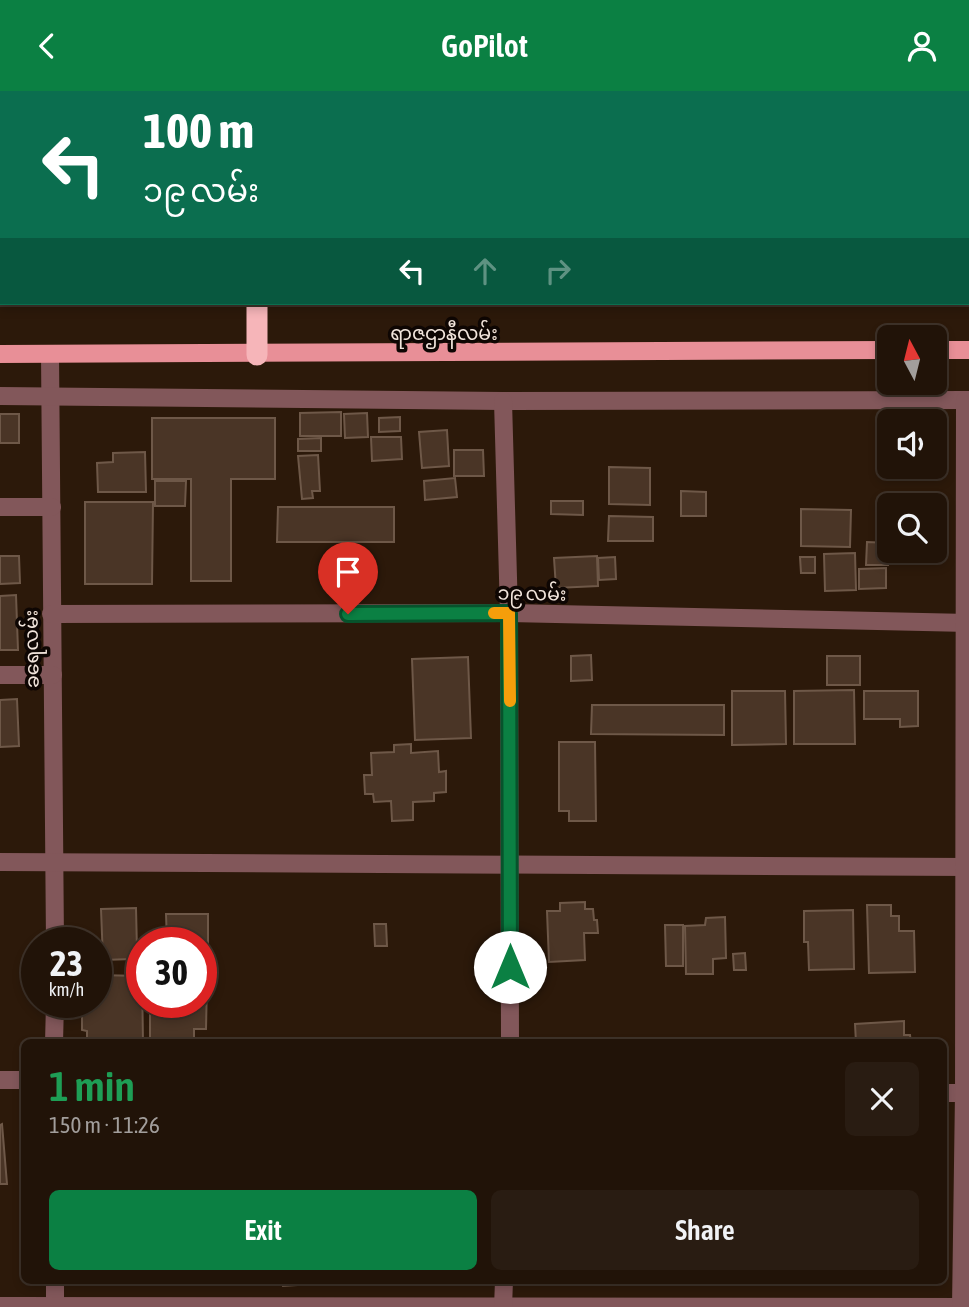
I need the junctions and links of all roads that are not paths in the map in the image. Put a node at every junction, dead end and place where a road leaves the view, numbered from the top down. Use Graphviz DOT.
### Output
graph roads {
  1 [pos="257,305"];
  2 [pos="877,350"];
  3 [pos="947,350"];
  4 [pos="969,350"];
  5 [pos="0,354"];
  6 [pos="50,354"];
  7 [pos="257,355"];
  8 [pos="0,396"];
  9 [pos="50,397"];
  10 [pos="967,400"];
  11 [pos="503,401"];
  12 [pos="0,507"];
  13 [pos="52,507"];
  14 [pos="509,613"];
  15 [pos="51,614"];
  16 [pos="967,623"];
  17 [pos="0,675"];
  18 [pos="53,675"];
  19 [pos="0,862"];
  20 [pos="56,862"];
  21 [pos="511,865"];
  22 [pos="967,867"];
  23 [pos="55,927"];
  24 [pos="55,1018"];
  25 [pos="54,1039"];
  26 [pos="510,1039"];
  27 [pos="0,1080"];
  28 [pos="21,1080"];
  29 [pos="947,1093"];
  30 [pos="967,1093"];
  31 [pos="55,1284"];
  32 [pos="504,1284"];
  33 [pos="0,1306"];
  34 [pos="55,1307"];
  35 [pos="503,1307"];
  36 [pos="961,1307"];
  37 [pos="969,1307"];
  1 -- 7 [label="highway"];
  2 -- 7 [label="main road, ရာဇဌာနီလမ်း"];
  3 -- 4 [label="main road"];
  5 -- 6 [label="main road, ရာဇဌာနီလမ်း"];
  6 -- 7 [label="main road, ရာဇဌာနီလမ်း"];
  6 -- 9 [label="street, ခရေလမ်း"];
  8 -- 9 [label="street"];
  9 -- 11 [label="street"];
  9 -- 13 [label="street, ခရေလမ်း"];
  10 -- 11 [label="street"];
  10 -- 16 [label="street"];
  11 -- 14 [label="street"];
  12 -- 13 [label="street"];
  13 -- 15 [label="street, ခရေလမ်း"];
  14 -- 15 [label="street, ၁၉ လမ်း"];
  14 -- 16 [label="street, ၁၉ လမ်း"];
  14 -- 21 [label="street"];
  15 -- 18 [label="street, ခရေလမ်း"];
  16 -- 22 [label="street"];
  17 -- 18 [label="street"];
  18 -- 20 [label="street, ခရေလမ်း"];
  19 -- 20 [label="street"];
  20 -- 21 [label="street"];
  20 -- 23 [label="street, ခရေလမ်း"];
  21 -- 22 [label="street"];
  21 -- 26 [label="street"];
  22 -- 30 [label="street"];
  24 -- 25 [label="street"];
  27 -- 28 [label="street"];
  29 -- 30 [label="street"];
  30 -- 36 [label="street"];
  31 -- 34 [label="street"];
  32 -- 35 [label="street"];
  33 -- 34 [label="street"];
  34 -- 35 [label="street"];
  35 -- 36 [label="street"];
  36 -- 37 [label="street"];
}
